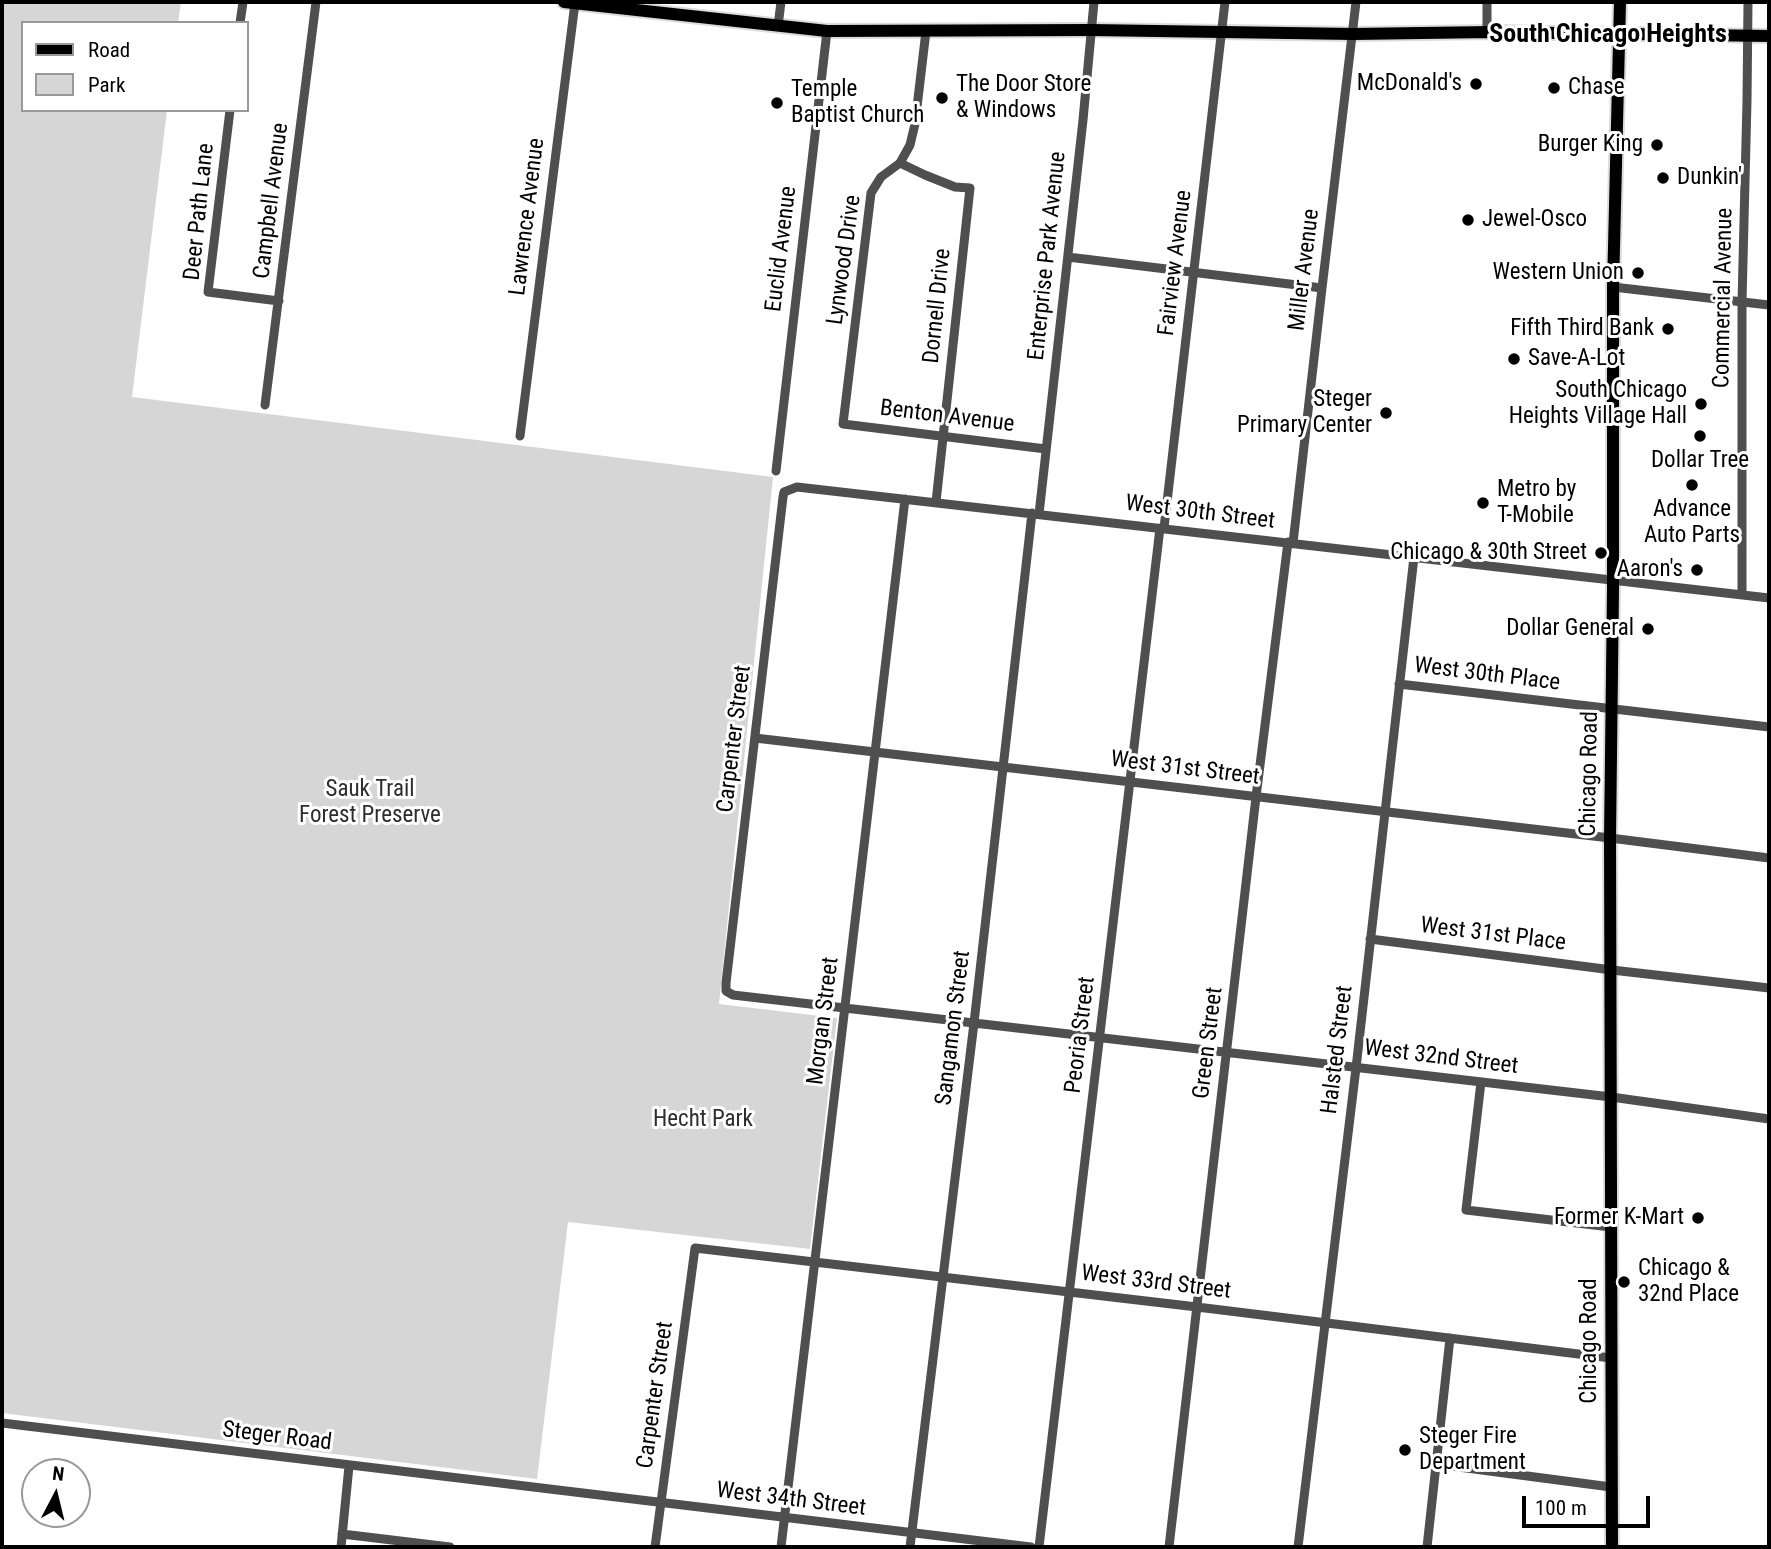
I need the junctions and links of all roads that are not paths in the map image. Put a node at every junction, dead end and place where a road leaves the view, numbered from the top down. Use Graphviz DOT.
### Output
graph roads {
  1 [pos="243,2"];
  2 [pos="316,2"];
  3 [pos="781,2"];
  4 [pos="1094,2"];
  5 [pos="1225,2"];
  6 [pos="1356,2"];
  7 [pos="1488,2"];
  8 [pos="1620,2"];
  9 [pos="1748,2"];
  10 [pos="569,3"];
  11 [pos="240,21"];
  12 [pos="778,26"];
  13 [pos="827,30"];
  14 [pos="1091,30"];
  15 [pos="926,31"];
  16 [pos="1487,32"];
  17 [pos="1222,33"];
  18 [pos="1619,33"];
  19 [pos="1353,34"];
  20 [pos="1748,35"];
  21 [pos="1769,36"];
  22 [pos="230,112"];
  23 [pos="900,163"];
  24 [pos="1068,257"];
  25 [pos="1195,272"];
  26 [pos="1613,287"];
  27 [pos="1322,288"];
  28 [pos="279,301"];
  29 [pos="1742,302"];
  30 [pos="1769,305"];
  31 [pos="265,405"];
  32 [pos="843,424"];
  33 [pos="520,436"];
  34 [pos="943,436"];
  35 [pos="1046,449"];
  36 [pos="776,471"];
  37 [pos="784,492"];
  38 [pos="905,499"];
  39 [pos="936,502"];
  40 [pos="1035,513"];
  41 [pos="1162,528"];
  42 [pos="1290,543"];
  43 [pos="1414,557"];
  44 [pos="1613,580"];
  45 [pos="1742,595"];
  46 [pos="1769,598"];
  47 [pos="1399,684"];
  48 [pos="1612,709"];
  49 [pos="1769,727"];
  50 [pos="755,738"];
  51 [pos="875,752"];
  52 [pos="1002,767"];
  53 [pos="1129,782"];
  54 [pos="1256,797"];
  55 [pos="1384,811"];
  56 [pos="1610,838"];
  57 [pos="1769,858"];
  58 [pos="1370,939"];
  59 [pos="1612,970"];
  60 [pos="1769,988"];
  61 [pos="726,991"];
  62 [pos="845,1008"];
  63 [pos="974,1023"];
  64 [pos="1100,1038"];
  65 [pos="1227,1053"];
  66 [pos="1356,1068"];
  67 [pos="1481,1082"];
  68 [pos="1611,1097"];
  69 [pos="1769,1119"];
  70 [pos="1611,1227"];
  71 [pos="695,1248"];
  72 [pos="814,1263"];
  73 [pos="943,1278"];
  74 [pos="1069,1292"];
  75 [pos="1197,1307"];
  76 [pos="1325,1323"];
  77 [pos="1450,1338"];
  78 [pos="1611,1359"];
  79 [pos="2,1423"];
  80 [pos="1436,1464"];
  81 [pos="349,1466"];
  82 [pos="1611,1487"];
  83 [pos="548,1489"];
  84 [pos="661,1504"];
  85 [pos="785,1518"];
  86 [pos="912,1533"];
  87 [pos="342,1534"];
  88 [pos="341,1547"];
  89 [pos="450,1547"];
  90 [pos="655,1547"];
  91 [pos="781,1547"];
  92 [pos="910,1547"];
  93 [pos="1031,1547"];
  94 [pos="1039,1547"];
  95 [pos="1169,1547"];
  96 [pos="1298,1547"];
  97 [pos="1427,1547"];
  98 [pos="1612,1547"];
  1 -- 11 [label="street"];
  2 -- 28 [label="street, Campbell Avenue"];
  3 -- 12 [label="street"];
  4 -- 14 [label="street, Enterprise Park Avenue"];
  5 -- 17 [label="street, Fairview Avenue"];
  6 -- 19 [label="street, Miller Avenue"];
  7 -- 16 [label="street"];
  8 -- 18 [label="main road, Chicago Road"];
  9 -- 20 [label="street, Commercial Avenue"];
  10 -- 12 [label="main road"];
  10 -- 33 [label="street, Lawrence Avenue"];
  12 -- 13 [label="main road"];
  13 -- 15 [label="main road"];
  13 -- 36 [label="street, Euclid Avenue"];
  14 -- 15 [label="main road"];
  14 -- 17 [label="main road"];
  14 -- 24 [label="street, Enterprise Park Avenue"];
  15 -- 23 [label="street, Lynwood Drive"];
  16 -- 18 [label="main road"];
  16 -- 19 [label="main road"];
  17 -- 19 [label="main road"];
  17 -- 25 [label="street, Fairview Avenue"];
  18 -- 20 [label="main road"];
  18 -- 26 [label="main road, Chicago Road"];
  19 -- 27 [label="street, Miller Avenue"];
  20 -- 21 [label="main road"];
  20 -- 29 [label="street, Commercial Avenue"];
  22 -- 28 [label="street, Deer Path Lane"];
  23 -- 32 [label="street, Lynwood Drive"];
  23 -- 34 [label="street, Dornell Drive"];
  24 -- 25 [label="street"];
  24 -- 35 [label="street, Enterprise Park Avenue"];
  25 -- 27 [label="street"];
  25 -- 41 [label="street, Fairview Avenue"];
  26 -- 29 [label="street"];
  26 -- 44 [label="main road, Chicago Road"];
  27 -- 42 [label="street, Miller Avenue"];
  28 -- 31 [label="street, Campbell Avenue"];
  29 -- 30 [label="street"];
  29 -- 45 [label="street, Commercial Avenue"];
  32 -- 34 [label="street, Benton Avenue"];
  34 -- 35 [label="street, Benton Avenue"];
  34 -- 39 [label="street, Dornell Drive"];
  35 -- 40 [label="street, Enterprise Park Avenue"];
  37 -- 38 [label="street, West 30th Street"];
  37 -- 50 [label="street, Carpenter Street"];
  38 -- 39 [label="street, West 30th Street"];
  38 -- 51 [label="street, Morgan Street"];
  39 -- 40 [label="street, West 30th Street"];
  40 -- 41 [label="street, West 30th Street"];
  40 -- 52 [label="street, Sangamon Street"];
  41 -- 42 [label="street, West 30th Street"];
  41 -- 53 [label="street, Peoria Street"];
  42 -- 43 [label="street, West 30th Street"];
  42 -- 54 [label="street, Green Street"];
  43 -- 44 [label="street, West 30th Street"];
  43 -- 47 [label="street, Halsted Street"];
  44 -- 45 [label="street, West 30th Street"];
  44 -- 48 [label="main road, Chicago Road"];
  45 -- 46 [label="street, West 30th Street"];
  47 -- 48 [label="street, West 30th Place"];
  47 -- 55 [label="street, Halsted Street"];
  48 -- 49 [label="street, West 30th Place"];
  48 -- 56 [label="main road, Chicago Road"];
  50 -- 51 [label="street, West 31st Street"];
  50 -- 61 [label="street, Carpenter Street"];
  51 -- 52 [label="street, West 31st Street"];
  51 -- 62 [label="street, Morgan Street"];
  52 -- 53 [label="street, West 31st Street"];
  52 -- 63 [label="street, Sangamon Street"];
  53 -- 54 [label="street, West 31st Street"];
  53 -- 64 [label="street, Peoria Street"];
  54 -- 55 [label="street, West 31st Street"];
  54 -- 65 [label="street, Green Street"];
  55 -- 56 [label="street, West 31st Street"];
  55 -- 58 [label="street, Halsted Street"];
  56 -- 57 [label="street, West 31st Street"];
  56 -- 59 [label="main road, Chicago Road"];
  58 -- 59 [label="street, West 31st Place"];
  58 -- 66 [label="street, Halsted Street"];
  59 -- 60 [label="street, West 31st Place"];
  59 -- 68 [label="main road, Chicago Road"];
  61 -- 62 [label="street, West 32nd Street"];
  62 -- 63 [label="street, West 32nd Street"];
  62 -- 72 [label="street, Morgan Street"];
  63 -- 64 [label="street, West 32nd Street"];
  63 -- 73 [label="street, Sangamon Street"];
  64 -- 65 [label="street, West 32nd Street"];
  64 -- 74 [label="street, Peoria Street"];
  65 -- 66 [label="street, West 32nd Street"];
  65 -- 75 [label="street, Green Street"];
  66 -- 67 [label="street, West 32nd Street"];
  66 -- 76 [label="street, Halsted Street"];
  67 -- 68 [label="street, West 32nd Street"];
  67 -- 70 [label="street"];
  68 -- 69 [label="street, West 32nd Street"];
  68 -- 70 [label="main road, Chicago Road"];
  70 -- 78 [label="main road, Chicago Road"];
  71 -- 72 [label="street, West 33rd Street"];
  71 -- 84 [label="street, Carpenter Street"];
  72 -- 73 [label="street, West 33rd Street"];
  72 -- 85 [label="street, Morgan Street"];
  73 -- 74 [label="street, West 33rd Street"];
  73 -- 86 [label="street, Sangamon Street"];
  74 -- 75 [label="street, West 33rd Street"];
  74 -- 94 [label="street, Peoria Street"];
  75 -- 76 [label="street, West 33rd Street"];
  75 -- 95 [label="street, Green Street"];
  76 -- 77 [label="street, West 33rd Street"];
  76 -- 96 [label="street, Halsted Street"];
  77 -- 78 [label="street, West 33rd Street"];
  77 -- 80 [label="street"];
  78 -- 82 [label="main road, Chicago Road"];
  79 -- 81 [label="street, Steger Road"];
  80 -- 82 [label="street"];
  80 -- 97 [label="street"];
  81 -- 83 [label="street, Steger Road"];
  81 -- 87 [label="street"];
  82 -- 98 [label="main road, Chicago Road"];
  83 -- 84 [label="street, West 34th Street"];
  84 -- 85 [label="street, West 34th Street"];
  84 -- 90 [label="street, Carpenter Street"];
  85 -- 86 [label="street, West 34th Street"];
  85 -- 91 [label="street, Morgan Street"];
  86 -- 92 [label="street, Sangamon Street"];
  86 -- 93 [label="street, West 34th Street"];
  87 -- 88 [label="street"];
  87 -- 89 [label="street"];
}
